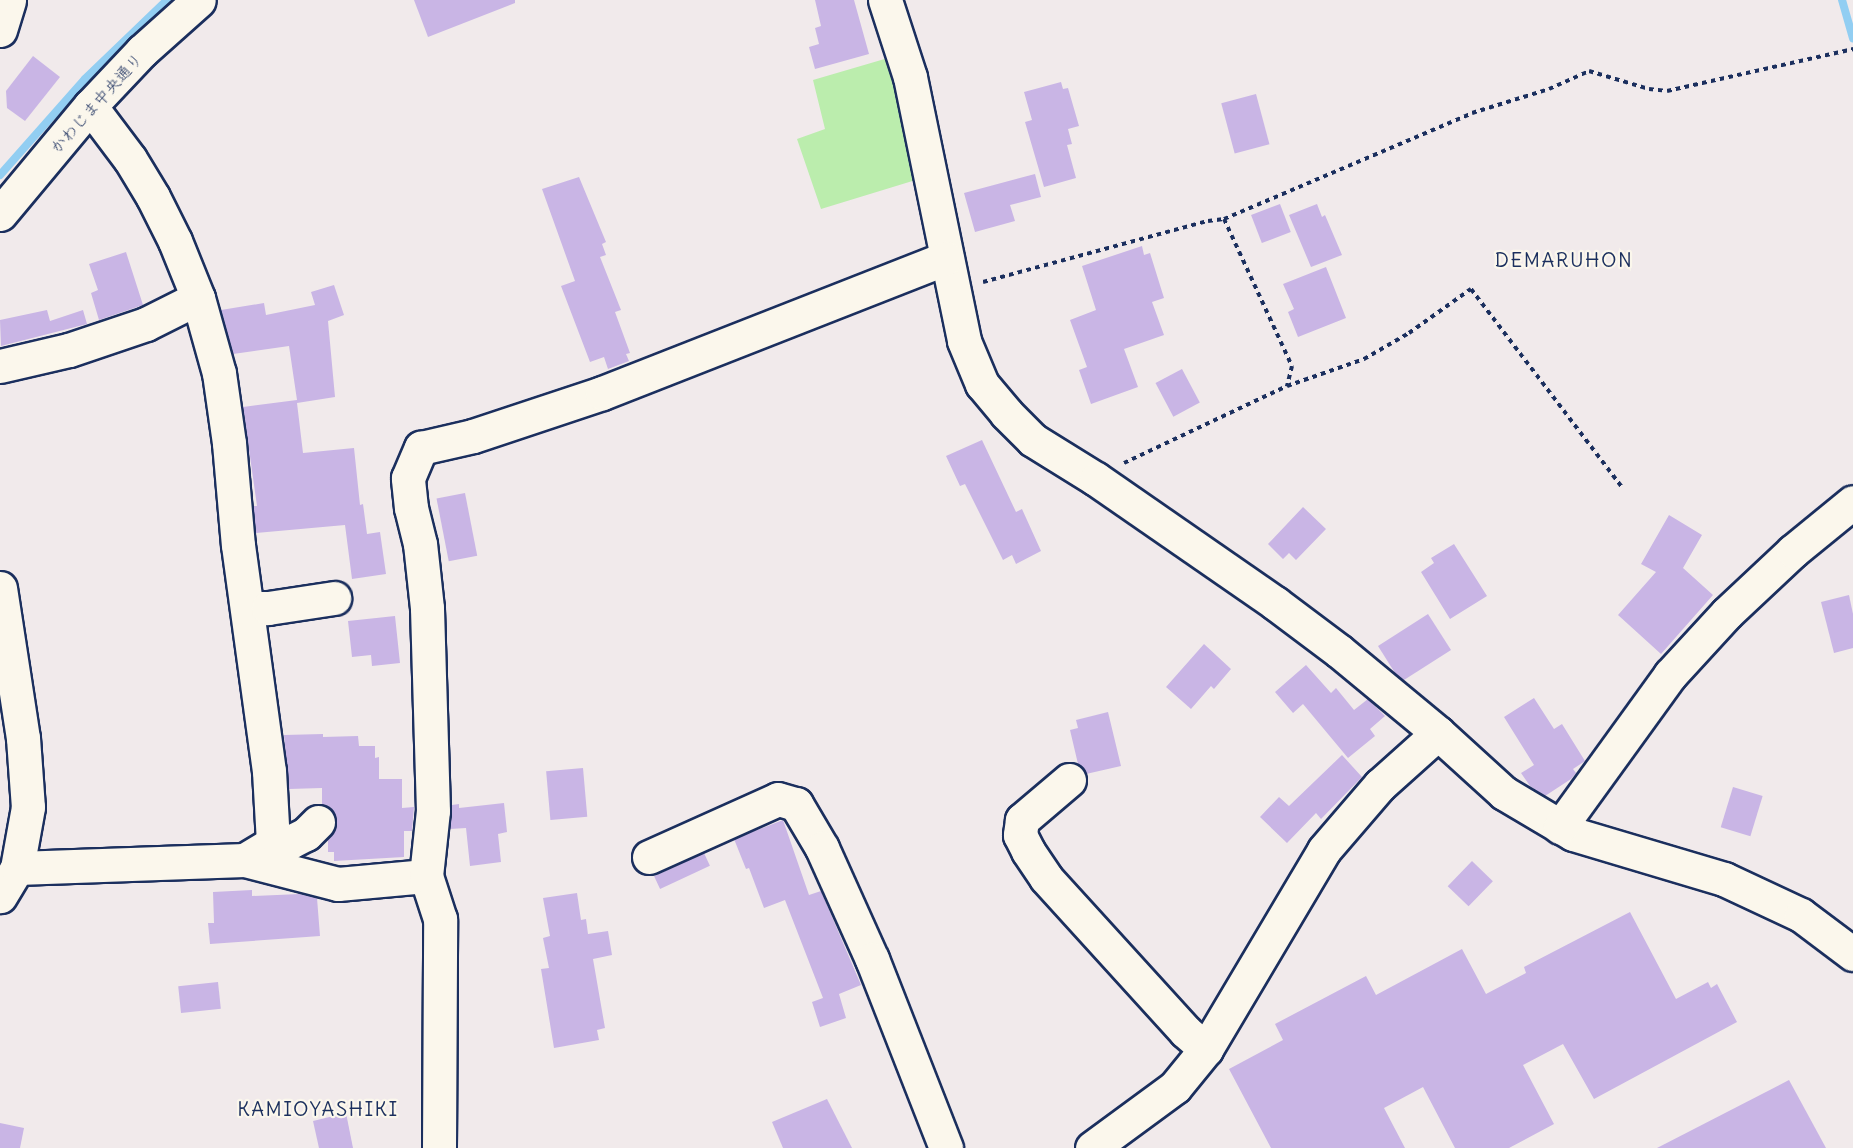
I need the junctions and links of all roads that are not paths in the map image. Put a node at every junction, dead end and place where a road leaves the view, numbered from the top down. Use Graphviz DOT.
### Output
graph roads {
  1 [pos="9,0"];
  2 [pos="199,0"];
  3 [pos="885,0"];
  4 [pos="0,30"];
  5 [pos="90,106"];
  6 [pos="0,214"];
  7 [pos="947,258"];
  8 [pos="198,298"];
  9 [pos="0,366"];
  10 [pos="1853,502"];
  11 [pos="0,588"];
  12 [pos="334,598"];
  13 [pos="248,608"];
  14 [pos="1438,733"];
  15 [pos="1069,780"];
  16 [pos="318,822"];
  17 [pos="1560,827"];
  18 [pos="273,843"];
  19 [pos="649,857"];
  20 [pos="245,860"];
  21 [pos="17,868"];
  22 [pos="426,876"];
  23 [pos="0,896"];
  24 [pos="1853,954"];
  25 [pos="1206,1049"];
  26 [pos="439,1148"];
  27 [pos="946,1148"];
  28 [pos="1092,1148"];
  1 -- 4 [label="street"];
  2 -- 5 [label="street, かわじま中央通り"];
  3 -- 7 [label="street"];
  5 -- 6 [label="street, かわじま中央通り"];
  5 -- 8 [label="street"];
  7 -- 14 [label="street"];
  7 -- 22 [label="street"];
  8 -- 9 [label="street"];
  8 -- 13 [label="street"];
  10 -- 17 [label="street"];
  11 -- 21 [label="street"];
  12 -- 13 [label="street"];
  13 -- 18 [label="street"];
  14 -- 17 [label="street"];
  14 -- 25 [label="street"];
  15 -- 25 [label="street"];
  16 -- 18 [label="street"];
  17 -- 24 [label="street"];
  18 -- 20 [label="street"];
  19 -- 27 [label="street"];
  20 -- 21 [label="street"];
  20 -- 22 [label="street"];
  21 -- 23 [label="street"];
  22 -- 26 [label="street"];
  25 -- 28 [label="street"];
}
